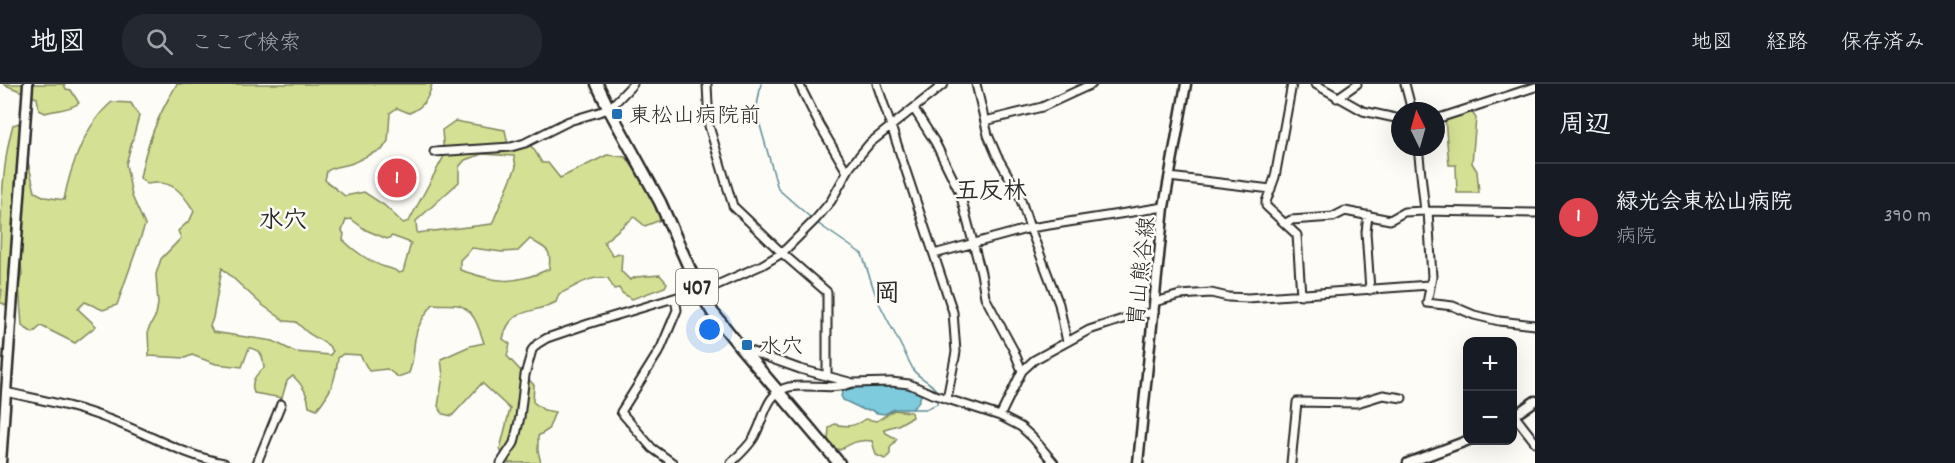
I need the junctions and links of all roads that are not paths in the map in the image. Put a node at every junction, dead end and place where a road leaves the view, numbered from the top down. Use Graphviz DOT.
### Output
graph roads {
  1 [pos="28,84"];
  2 [pos="597,84"];
  3 [pos="633,84"];
  4 [pos="707,84"];
  5 [pos="799,84"];
  6 [pos="877,84"];
  7 [pos="944,84"];
  8 [pos="976,84"];
  9 [pos="1091,84"];
  10 [pos="1186,84"];
  11 [pos="1292,84"];
  12 [pos="1315,84"];
  13 [pos="1357,84"];
  14 [pos="1405,84"];
  15 [pos="1535,87"];
  16 [pos="1337,98"];
  17 [pos="1410,102"];
  18 [pos="609,109"];
  19 [pos="914,109"];
  20 [pos="1445,115"];
  21 [pos="1391,117"];
  22 [pos="985,121"];
  23 [pos="890,127"];
  24 [pos="434,152"];
  25 [pos="1419,156"];
  26 [pos="847,172"];
  27 [pos="1169,177"];
  28 [pos="1271,189"];
  29 [pos="1164,207"];
  30 [pos="1426,211"];
  31 [pos="1535,213"];
  32 [pos="1368,215"];
  33 [pos="1286,223"];
  34 [pos="1030,228"];
  35 [pos="973,243"];
  36 [pos="782,253"];
  37 [pos="934,254"];
  38 [pos="1429,285"];
  39 [pos="699,290"];
  40 [pos="1370,290"];
  41 [pos="1301,296"];
  42 [pos="675,298"];
  43 [pos="1155,302"];
  44 [pos="1154,312"];
  45 [pos="1535,325"];
  46 [pos="1067,342"];
  47 [pos="742,349"];
  48 [pos="1022,370"];
  49 [pos="827,375"];
  50 [pos="853,382"];
  51 [pos="6,392"];
  52 [pos="779,392"];
  53 [pos="1402,398"];
  54 [pos="948,399"];
  55 [pos="1535,401"];
  56 [pos="281,404"];
  57 [pos="1517,413"];
  58 [pos="1000,416"];
  59 [pos="1517,421"];
  60 [pos="1535,442"];
  61 [pos="1463,443"];
  62 [pos="1,463"];
  63 [pos="224,463"];
  64 [pos="257,463"];
  65 [pos="501,463"];
  66 [pos="673,463"];
  67 [pos="731,463"];
  68 [pos="839,463"];
  69 [pos="1054,463"];
  70 [pos="1138,463"];
  71 [pos="1291,463"];
  72 [pos="1408,463"];
  1 -- 51 [label="main road"];
  2 -- 18 [label="highway, 407"];
  3 -- 18 [label="street"];
  4 -- 36 [label="street"];
  5 -- 26 [label="street"];
  6 -- 23 [label="street"];
  7 -- 19 [label="street"];
  8 -- 22 [label="street"];
  9 -- 22 [label="street"];
  10 -- 27 [label="main road, 胄山熊谷線"];
  11 -- 28 [label="street"];
  12 -- 16 [label="street"];
  13 -- 16 [label="street"];
  14 -- 17 [label="street"];
  15 -- 20 [label="street"];
  16 -- 21 [label="street"];
  18 -- 24 [label="street"];
  18 -- 39 [label="highway, 407"];
  19 -- 23 [label="street"];
  19 -- 35 [label="street"];
  22 -- 34 [label="street"];
  23 -- 26 [label="street"];
  23 -- 37 [label="street"];
  25 -- 30 [label="street"];
  26 -- 36 [label="street"];
  27 -- 28 [label="street"];
  27 -- 29 [label="main road, 胄山熊谷線"];
  28 -- 33 [label="street"];
  29 -- 34 [label="street"];
  29 -- 43 [label="main road, 胄山熊谷線"];
  30 -- 31 [label="street"];
  30 -- 32 [label="street"];
  30 -- 38 [label="street"];
  32 -- 33 [label="street"];
  32 -- 40 [label="street"];
  33 -- 41 [label="street"];
  34 -- 35 [label="street"];
  34 -- 46 [label="street"];
  35 -- 37 [label="street"];
  35 -- 48 [label="street"];
  36 -- 39 [label="street"];
  36 -- 49 [label="street"];
  37 -- 54 [label="street"];
  38 -- 40 [label="street"];
  38 -- 45 [label="street"];
  39 -- 42 [label="street"];
  39 -- 47 [label="highway, 407"];
  40 -- 41 [label="street"];
  41 -- 43 [label="street"];
  42 -- 65 [label="street"];
  42 -- 66 [label="street"];
  43 -- 44 [label="main road, 胄山熊谷線"];
  44 -- 46 [label="street"];
  44 -- 70 [label="main road, 胄山熊谷線"];
  46 -- 48 [label="street"];
  47 -- 49 [label="street"];
  47 -- 52 [label="highway, 407"];
  48 -- 58 [label="street"];
  49 -- 50 [label="street"];
  50 -- 52 [label="street"];
  50 -- 54 [label="street"];
  51 -- 62 [label="main road"];
  51 -- 63 [label="street"];
  52 -- 67 [label="street"];
  52 -- 68 [label="highway, 407"];
  53 -- 71 [label="street"];
  54 -- 58 [label="street"];
  55 -- 57 [label="main road"];
  56 -- 64 [label="street"];
  58 -- 69 [label="street"];
  59 -- 60 [label="street"];
  61 -- 72 [label="main road"];
}
